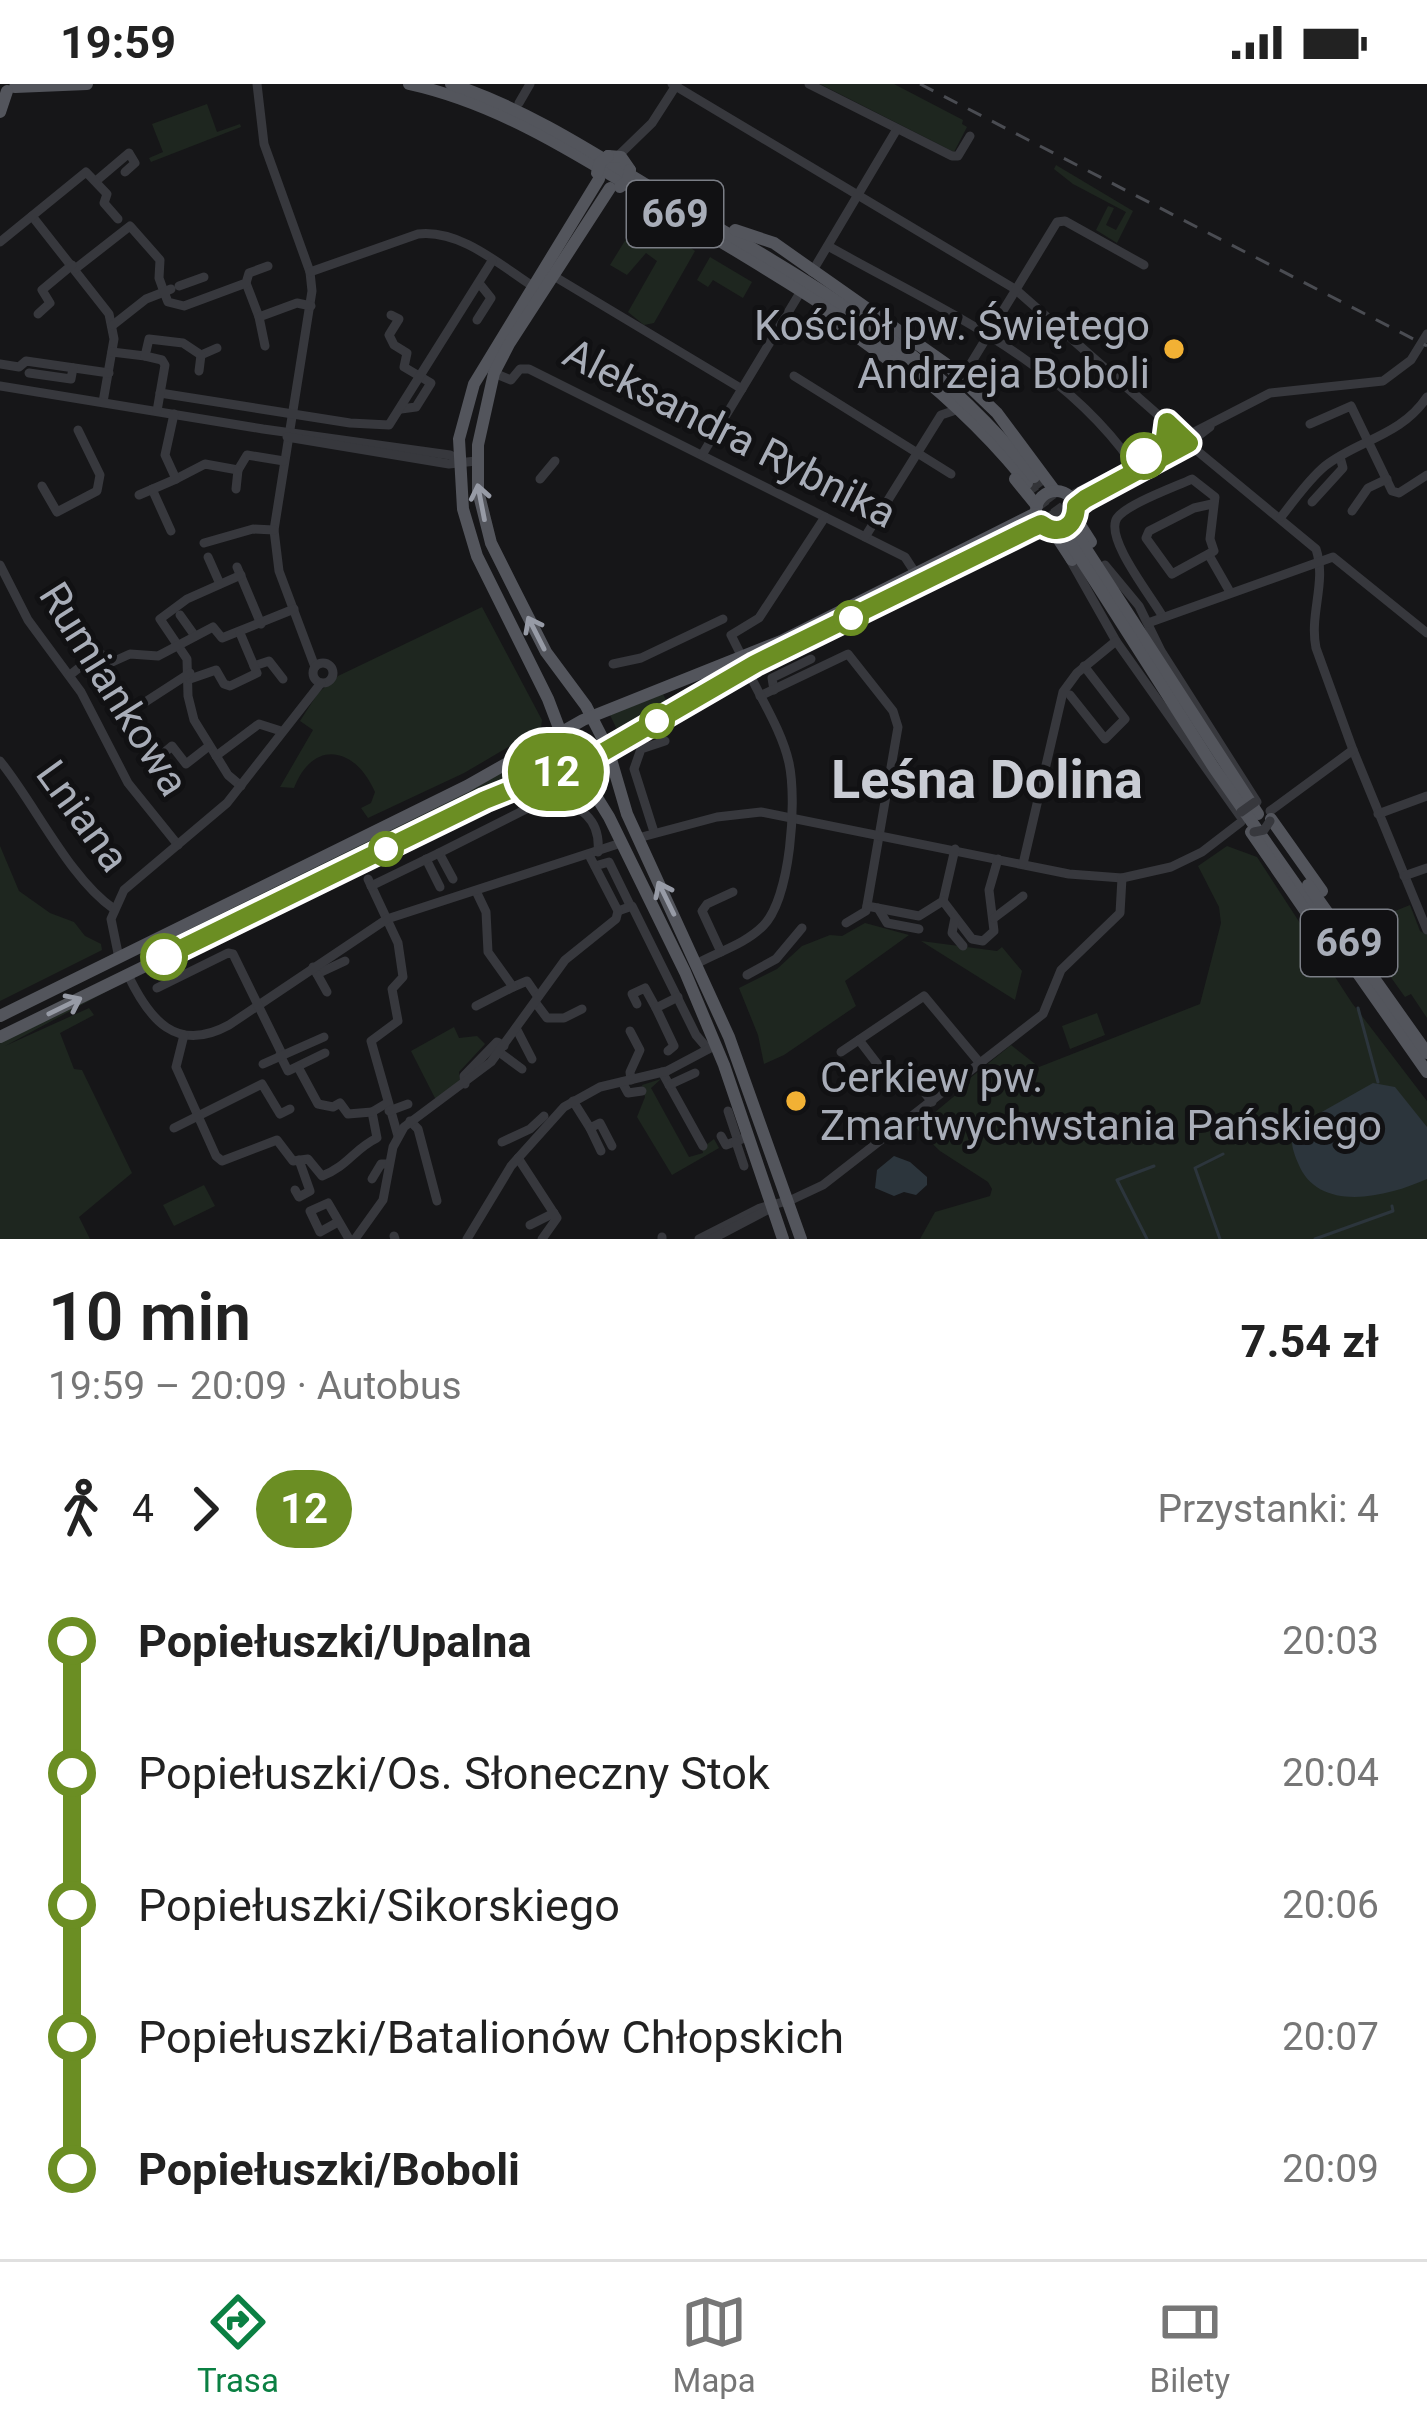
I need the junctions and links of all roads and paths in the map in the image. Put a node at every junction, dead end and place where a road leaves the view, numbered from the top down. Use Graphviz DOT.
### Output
graph roads {
  1 [pos="87,84"];
  2 [pos="257,84"];
  3 [pos="394,84"];
  4 [pos="409,84"];
  5 [pos="451,84"];
  6 [pos="474,84"];
  7 [pos="530,84"];
  8 [pos="675,84"];
  9 [pos="809,84"];
  10 [pos="10,88"];
  11 [pos="519,103"];
  12 [pos="0,112"];
  13 [pos="897,129"];
  14 [pos="970,136"];
  15 [pos="620,161"];
  16 [pos="125,172"];
  17 [pos="97,181"];
  18 [pos="609,183"];
  19 [pos="857,196"];
  20 [pos="32,216"];
  21 [pos="118,219"];
  22 [pos="735,230"];
  23 [pos="0,242"];
  24 [pos="828,246"];
  25 [pos="492,261"];
  26 [pos="1144,265"];
  27 [pos="268,266"];
  28 [pos="74,267"];
  29 [pos="310,272"];
  30 [pos="812,272"];
  31 [pos="552,275"];
  32 [pos="204,277"];
  33 [pos="246,283"];
  34 [pos="478,284"];
  35 [pos="533,287"];
  36 [pos="171,289"];
  37 [pos="1015,289"];
  38 [pos="819,295"];
  39 [pos="798,296"];
  40 [pos="311,306"];
  41 [pos="462,312"];
  42 [pos="38,314"];
  43 [pos="391,315"];
  44 [pos="260,317"];
  45 [pos="113,325"];
  46 [pos="877,325"];
  47 [pos="988,334"];
  48 [pos="1427,334"];
  49 [pos="265,346"];
  50 [pos="217,348"];
  51 [pos="112,352"];
  52 [pos="201,355"];
  53 [pos="145,356"];
  54 [pos="0,364"];
  55 [pos="73,368"];
  56 [pos="199,371"];
  57 [pos="494,373"];
  58 [pos="28,374"];
  59 [pos="109,374"];
  60 [pos="794,376"];
  61 [pos="419,377"];
  62 [pos="962,378"];
  63 [pos="916,380"];
  64 [pos="0,386"];
  65 [pos="742,389"];
  66 [pos="160,393"];
  67 [pos="1427,397"];
  68 [pos="104,402"];
  69 [pos="157,411"];
  70 [pos="953,411"];
  71 [pos="174,414"];
  72 [pos="292,414"];
  73 [pos="462,418"];
  74 [pos="1167,422"];
  75 [pos="482,424"];
  76 [pos="1310,424"];
  77 [pos="389,425"];
  78 [pos="78,430"];
  79 [pos="289,434"];
  80 [pos="1185,440"];
  81 [pos="1371,443"];
  82 [pos="383,444"];
  83 [pos="1164,445"];
  84 [pos="1024,450"];
  85 [pos="918,453"];
  86 [pos="702,455"];
  87 [pos="1340,457"];
  88 [pos="459,460"];
  89 [pos="284,461"];
  90 [pos="476,461"];
  91 [pos="555,461"];
  92 [pos="1132,463"];
  93 [pos="238,470"];
  94 [pos="950,474"];
  95 [pos="1427,475"];
  96 [pos="176,478"];
  97 [pos="540,478"];
  98 [pos="1387,479"];
  99 [pos="42,486"];
  100 [pos="236,489"];
  101 [pos="152,490"];
  102 [pos="1055,490"];
  103 [pos="139,495"];
  104 [pos="1312,502"];
  105 [pos="1212,504"];
  106 [pos="1074,507"];
  107 [pos="1352,511"];
  108 [pos="825,517"];
  109 [pos="1281,517"];
  110 [pos="1042,519"];
  111 [pos="274,530"];
  112 [pos="171,531"];
  113 [pos="865,537"];
  114 [pos="204,543"];
  115 [pos="1072,544"];
  116 [pos="1210,556"];
  117 [pos="208,557"];
  118 [pos="1319,560"];
  119 [pos="0,565"];
  120 [pos="1105,565"];
  121 [pos="916,574"];
  122 [pos="220,584"];
  123 [pos="1229,592"];
  124 [pos="294,609"];
  125 [pos="180,615"];
  126 [pos="1163,617"];
  127 [pos="722,619"];
  128 [pos="1148,623"];
  129 [pos="261,624"];
  130 [pos="240,633"];
  131 [pos="1427,633"];
  132 [pos="195,636"];
  133 [pos="1116,641"];
  134 [pos="179,643"];
  135 [pos="782,646"];
  136 [pos="812,658"];
  137 [pos="744,663"];
  138 [pos="613,664"];
  139 [pos="254,666"];
  140 [pos="1084,666"];
  141 [pos="561,673"];
  142 [pos="1157,674"];
  143 [pos="70,675"];
  144 [pos="190,676"];
  145 [pos="283,679"];
  146 [pos="542,685"];
  147 [pos="670,686"];
  148 [pos="774,690"];
  149 [pos="1070,695"];
  150 [pos="760,696"];
  151 [pos="680,707"];
  152 [pos="136,708"];
  153 [pos="592,716"];
  154 [pos="281,731"];
  155 [pos="561,732"];
  156 [pos="665,741"];
  157 [pos="209,746"];
  158 [pos="608,749"];
  159 [pos="1353,751"];
  160 [pos="216,757"];
  161 [pos="158,758"];
  162 [pos="0,761"];
  163 [pos="575,765"];
  164 [pos="241,786"];
  165 [pos="1427,796"];
  166 [pos="626,809"];
  167 [pos="1265,810"];
  168 [pos="1378,814"];
  169 [pos="790,815"];
  170 [pos="609,817"];
  171 [pos="1246,824"];
  172 [pos="654,832"];
  173 [pos="877,833"];
  174 [pos="638,838"];
  175 [pos="621,843"];
  176 [pos="178,844"];
  177 [pos="955,849"];
  178 [pos="439,853"];
  179 [pos="594,858"];
  180 [pos="427,859"];
  181 [pos="998,859"];
  182 [pos="1023,864"];
  183 [pos="1427,868"];
  184 [pos="1404,876"];
  185 [pos="1122,878"];
  186 [pos="453,879"];
  187 [pos="440,887"];
  188 [pos="476,891"];
  189 [pos="733,892"];
  190 [pos="1023,896"];
  191 [pos="943,901"];
  192 [pos="630,905"];
  193 [pos="873,907"];
  194 [pos="114,909"];
  195 [pos="618,911"];
  196 [pos="387,919"];
  197 [pos="994,919"];
  198 [pos="846,923"];
  199 [pos="802,928"];
  200 [pos="919,929"];
  201 [pos="1427,930"];
  202 [pos="721,952"];
  203 [pos="119,958"];
  204 [pos="345,962"];
  205 [pos="698,964"];
  206 [pos="315,970"];
  207 [pos="685,972"];
  208 [pos="128,975"];
  209 [pos="747,975"];
  210 [pos="514,987"];
  211 [pos="157,988"];
  212 [pos="327,992"];
  213 [pos="678,997"];
  214 [pos="537,999"];
  215 [pos="637,1004"];
  216 [pos="258,1005"];
  217 [pos="476,1006"];
  218 [pos="582,1009"];
  219 [pos="656,1009"];
  220 [pos="0,1016"];
  221 [pos="547,1018"];
  222 [pos="518,1030"];
  223 [pos="630,1030"];
  224 [pos="184,1035"];
  225 [pos="0,1037"];
  226 [pos="324,1037"];
  227 [pos="859,1040"];
  228 [pos="718,1044"];
  229 [pos="501,1049"];
  230 [pos="668,1051"];
  231 [pos="841,1052"];
  232 [pos="1422,1052"];
  233 [pos="326,1053"];
  234 [pos="281,1054"];
  235 [pos="692,1057"];
  236 [pos="532,1059"];
  237 [pos="980,1062"];
  238 [pos="263,1064"];
  239 [pos="298,1067"];
  240 [pos="522,1069"];
  241 [pos="662,1072"];
  242 [pos="1427,1072"];
  243 [pos="627,1081"];
  244 [pos="669,1085"];
  245 [pos="642,1091"];
  246 [pos="573,1101"];
  247 [pos="932,1102"];
  248 [pos="408,1104"];
  249 [pos="388,1107"];
  250 [pos="290,1109"];
  251 [pos="728,1111"];
  252 [pos="372,1112"];
  253 [pos="544,1114"];
  254 [pos="197,1118"];
  255 [pos="175,1128"];
  256 [pos="404,1128"];
  257 [pos="721,1136"];
  258 [pos="740,1140"];
  259 [pos="502,1142"];
  260 [pos="703,1146"];
  261 [pos="606,1149"];
  262 [pos="518,1158"];
  263 [pos="299,1160"];
  264 [pos="388,1164"];
  265 [pos="744,1166"];
  266 [pos="372,1179"];
  267 [pos="295,1190"];
  268 [pos="475,1193"];
  269 [pos="490,1199"];
  270 [pos="437,1201"];
  271 [pos="788,1201"];
  272 [pos="772,1207"];
  273 [pos="573,1210"];
  274 [pos="556,1216"];
  275 [pos="338,1222"];
  276 [pos="530,1225"];
  277 [pos="352,1239"];
  278 [pos="467,1239"];
  279 [pos="542,1239"];
  280 [pos="698,1239"];
  281 [pos="712,1239"];
  282 [pos="786,1239"];
  283 [pos="800,1239"];
  1 -- 10 [label="main road"];
  2 -- 29 [label="street"];
  3 -- 18 [label="main road"];
  4 -- 38 [label="main road, 669"];
  5 -- 38 [label="main road, 669"];
  6 -- 11 [label="main road"];
  7 -- 11 [label="street"];
  8 -- 15 [label="street"];
  8 -- 19 [label="street"];
  9 -- 13 [label="street"];
  10 -- 12 [label="main road"];
  11 -- 15 [label="main road"];
  13 -- 14 [label="street"];
  13 -- 19 [label="street"];
  15 -- 18 [label="main road, bridge"];
  15 -- 18 [label="main road, bridge"];
  15 -- 22 [label="main road"];
  16 -- 17 [label="street"];
  17 -- 20 [label="street"];
  17 -- 21 [label="street"];
  18 -- 31 [label="main road"];
  18 -- 35 [label="main road"];
  18 -- 39 [label="main road"];
  19 -- 24 [label="street"];
  19 -- 37 [label="street"];
  20 -- 23 [label="street"];
  20 -- 28 [label="street"];
  22 -- 30 [label="main road"];
  22 -- 38 [label="main road"];
  24 -- 30 [label="street"];
  24 -- 47 [label="street"];
  25 -- 29 [label="street"];
  25 -- 34 [label="street"];
  25 -- 35 [label="street"];
  26 -- 37 [label="street"];
  27 -- 33 [label="street"];
  28 -- 36 [label="street"];
  28 -- 42 [label="street"];
  28 -- 45 [label="street"];
  29 -- 40 [label="street"];
  30 -- 62 [label="main road"];
  31 -- 57 [label="main road"];
  31 -- 65 [label="street"];
  32 -- 36 [label="street"];
  33 -- 36 [label="street"];
  33 -- 44 [label="street"];
  34 -- 41 [label="street"];
  34 -- 41 [label="street"];
  35 -- 73 [label="main road"];
  36 -- 45 [label="street"];
  37 -- 47 [label="street"];
  37 -- 74 [label="street"];
  38 -- 46 [label="main road, 669"];
  38 -- 46 [label="main road, 669"];
  38 -- 63 [label="main road"];
  39 -- 63 [label="main road"];
  39 -- 65 [label="street"];
  40 -- 44 [label="street"];
  40 -- 72 [label="street"];
  41 -- 61 [label="street"];
  43 -- 61 [label="street"];
  44 -- 49 [label="street"];
  45 -- 51 [label="street"];
  46 -- 84 [label="main road"];
  47 -- 62 [label="street"];
  47 -- 92 [label="street"];
  48 -- 80 [label="street"];
  50 -- 52 [label="street"];
  51 -- 53 [label="street"];
  51 -- 59 [label="street"];
  52 -- 53 [label="street"];
  52 -- 56 [label="street"];
  53 -- 66 [label="street"];
  54 -- 55 [label="street"];
  55 -- 58 [label="street"];
  55 -- 59 [label="street"];
  57 -- 75 [label="main road"];
  57 -- 86 [label="street, Aleksandra Rybnika"];
  59 -- 68 [label="street"];
  60 -- 85 [label="street"];
  61 -- 77 [label="street"];
  62 -- 84 [label="main road"];
  63 -- 70 [label="main road"];
  64 -- 68 [label="street"];
  65 -- 86 [label="street"];
  66 -- 69 [label="street"];
  66 -- 72 [label="street"];
  67 -- 81 [label="street"];
  68 -- 69 [label="street"];
  69 -- 71 [label="street"];
  70 -- 85 [label="street"];
  70 -- 110 [label="main road"];
  71 -- 79 [label="street"];
  71 -- 96 [label="street"];
  72 -- 77 [label="street"];
  72 -- 79 [label="street"];
  73 -- 75 [label="main road"];
  73 -- 88 [label="main road"];
  74 -- 80 [label="street"];
  74 -- 83 [label="street"];
  75 -- 90 [label="main road"];
  76 -- 81 [label="street"];
  77 -- 82 [label="street"];
  78 -- 99 [label="street"];
  79 -- 82 [label="street"];
  79 -- 88 [label="street"];
  79 -- 89 [label="street"];
  80 -- 83 [label="street"];
  80 -- 106 [label="street"];
  80 -- 109 [label="street"];
  81 -- 87 [label="street"];
  81 -- 98 [label="street"];
  82 -- 88 [label="street"];
  83 -- 92 [label="street"];
  84 -- 102 [label="main road"];
  85 -- 94 [label="street"];
  85 -- 113 [label="street"];
  86 -- 108 [label="street, Aleksandra Rybnika"];
  87 -- 104 [label="street"];
  87 -- 109 [label="street"];
  88 -- 90 [label="street"];
  88 -- 146 [label="main road"];
  89 -- 93 [label="street"];
  89 -- 111 [label="street"];
  141 -- 90 [label="main road, one-way"];
  91 -- 97 [label="street"];
  92 -- 106 [label="street"];
  93 -- 96 [label="street"];
  93 -- 100 [label="street"];
  95 -- 98 [label="street"];
  96 -- 101 [label="street"];
  98 -- 107 [label="street"];
  101 -- 103 [label="street"];
  101 -- 112 [label="street"];
  102 -- 106 [label="main road"];
  102 -- 110 [label="main road"];
  105 -- 116 [label="street"];
  105 -- 116 [label="street"];
  105 -- 126 [label="street"];
  106 -- 110 [label="main road"];
  106 -- 120 [label="main road"];
  108 -- 113 [label="street, Aleksandra Rybnika"];
  108 -- 137 [label="street"];
  109 -- 118 [label="street"];
  110 -- 115 [label="main road"];
  110 -- 121 [label="main road"];
  110 -- 135 [label="main road"];
  111 -- 114 [label="street"];
  111 -- 124 [label="street"];
  113 -- 121 [label="street, Aleksandra Rybnika"];
  115 -- 133 [label="street"];
  115 -- 142 [label="main road"];
  116 -- 123 [label="street"];
  117 -- 122 [label="street"];
  118 -- 123 [label="street"];
  118 -- 131 [label="street"];
  118 -- 159 [label="street"];
  119 -- 143 [label="street, Rumiankowa"];
  120 -- 128 [label="street"];
  120 -- 142 [label="main road"];
  121 -- 135 [label="main road"];
  122 -- 129 [label="street"];
  122 -- 134 [label="street"];
  123 -- 126 [label="street"];
  124 -- 129 [label="street"];
  124 -- 154 [label="street"];
  125 -- 132 [label="street"];
  126 -- 128 [label="street"];
  127 -- 138 [label="street"];
  128 -- 167 [label="street"];
  129 -- 130 [label="street"];
  130 -- 132 [label="street"];
  130 -- 139 [label="street"];
  132 -- 134 [label="street"];
  133 -- 140 [label="street"];
  133 -- 171 [label="street"];
  134 -- 143 [label="street"];
  134 -- 144 [label="street"];
  135 -- 137 [label="main road"];
  136 -- 148 [label="street"];
  137 -- 147 [label="main road"];
  137 -- 150 [label="street"];
  137 -- 151 [label="main road"];
  139 -- 144 [label="street"];
  139 -- 145 [label="street"];
  140 -- 149 [label="street"];
  140 -- 182 [label="street"];
  141 -- 146 [label="main road"];
  141 -- 153 [label="main road"];
  142 -- 232 [label="main road, 669"];
  143 -- 176 [label="street, Rumiankowa"];
  144 -- 152 [label="street"];
  144 -- 157 [label="street"];
  146 -- 155 [label="main road"];
  147 -- 151 [label="main road"];
  147 -- 153 [label="main road"];
  148 -- 150 [label="street"];
  148 -- 173 [label="street"];
  150 -- 169 [label="street"];
  151 -- 158 [label="main road"];
  153 -- 155 [label="main road"];
  153 -- 158 [label="main road"];
  154 -- 160 [label="street"];
  154 -- 164 [label="street"];
  155 -- 163 [label="main road"];
  155 -- 203 [label="main road"];
  156 -- 172 [label="street"];
  157 -- 160 [label="street"];
  157 -- 161 [label="street"];
  158 -- 163 [label="main road"];
  158 -- 166 [label="main road"];
  159 -- 167 [label="street"];
  159 -- 168 [label="street"];
  160 -- 164 [label="street"];
  162 -- 194 [label="street, Lniana"];
  163 -- 170 [label="main road"];
  163 -- 208 [label="main road"];
  164 -- 176 [label="street"];
  165 -- 168 [label="street"];
  166 -- 170 [label="main road"];
  166 -- 174 [label="main road"];
  167 -- 171 [label="street, bridge"];
  167 -- 171 [label="street, bridge"];
  167 -- 232 [label="main road"];
  168 -- 184 [label="street"];
  169 -- 172 [label="street"];
  169 -- 173 [label="street"];
  169 -- 202 [label="street"];
  170 -- 175 [label="main road"];
  171 -- 185 [label="street"];
  171 -- 232 [label="main road"];
  172 -- 174 [label="street"];
  173 -- 177 [label="street"];
  173 -- 193 [label="street"];
  174 -- 175 [label="main road"];
  205 -- 174 [label="main road, one-way"];
  175 -- 179 [label="street"];
  175 -- 207 [label="main road"];
  176 -- 194 [label="street"];
  177 -- 181 [label="street"];
  177 -- 191 [label="street"];
  178 -- 179 [label="street"];
  178 -- 180 [label="street"];
  178 -- 186 [label="street"];
  179 -- 188 [label="street"];
  179 -- 192 [label="street"];
  179 -- 195 [label="street"];
  180 -- 187 [label="street"];
  180 -- 196 [label="street"];
  181 -- 182 [label="street"];
  181 -- 197 [label="street"];
  182 -- 185 [label="street"];
  183 -- 184 [label="street"];
  184 -- 201 [label="street"];
  185 -- 237 [label="street"];
  188 -- 196 [label="street"];
  188 -- 210 [label="street"];
  189 -- 202 [label="street"];
  190 -- 197 [label="street"];
  191 -- 193 [label="street"];
  191 -- 197 [label="street"];
  192 -- 195 [label="street"];
  192 -- 213 [label="street"];
  193 -- 198 [label="street"];
  193 -- 200 [label="street"];
  194 -- 203 [label="street"];
  195 -- 214 [label="street"];
  196 -- 206 [label="street"];
  196 -- 249 [label="street"];
  199 -- 209 [label="street"];
  202 -- 205 [label="street"];
  203 -- 208 [label="main road"];
  203 -- 220 [label="main road"];
  204 -- 206 [label="street"];
  205 -- 207 [label="main road"];
  205 -- 228 [label="main road"];
  206 -- 212 [label="street"];
  206 -- 216 [label="street"];
  207 -- 228 [label="main road"];
  208 -- 224 [label="street"];
  225 -- 208 [label="main road, one-way"];
  210 -- 214 [label="street"];
  210 -- 217 [label="street"];
  211 -- 216 [label="street"];
  213 -- 219 [label="street"];
  213 -- 228 [label="street"];
  214 -- 221 [label="street"];
  214 -- 222 [label="street"];
  215 -- 219 [label="street"];
  216 -- 224 [label="street"];
  216 -- 234 [label="street"];
  218 -- 221 [label="street"];
  219 -- 230 [label="street"];
  221 -- 222 [label="street"];
  222 -- 229 [label="street"];
  222 -- 236 [label="street"];
  223 -- 243 [label="street"];
  224 -- 254 [label="street"];
  226 -- 234 [label="street"];
  227 -- 231 [label="street"];
  227 -- 237 [label="street"];
  227 -- 247 [label="street"];
  228 -- 235 [label="street"];
  228 -- 258 [label="main road"];
  228 -- 271 [label="main road"];
  229 -- 240 [label="street"];
  229 -- 256 [label="street"];
  232 -- 242 [label="main road, 669"];
  233 -- 239 [label="street"];
  234 -- 238 [label="street"];
  234 -- 239 [label="street"];
  235 -- 241 [label="street"];
  235 -- 244 [label="street"];
  237 -- 247 [label="street"];
  239 -- 252 [label="street"];
  241 -- 243 [label="street"];
  241 -- 244 [label="street"];
  243 -- 245 [label="street"];
  243 -- 246 [label="street"];
  244 -- 260 [label="street"];
  246 -- 253 [label="street"];
  246 -- 261 [label="street"];
  247 -- 271 [label="street"];
  248 -- 249 [label="street"];
  249 -- 252 [label="street"];
  249 -- 256 [label="street"];
  250 -- 254 [label="street"];
  251 -- 258 [label="street"];
  252 -- 263 [label="street"];
  253 -- 259 [label="street"];
  253 -- 262 [label="street"];
  254 -- 255 [label="street"];
  254 -- 263 [label="street"];
  256 -- 264 [label="street"];
  256 -- 270 [label="street"];
  257 -- 258 [label="street"];
  258 -- 265 [label="street"];
  258 -- 272 [label="main road"];
  262 -- 269 [label="street"];
  262 -- 274 [label="street"];
  263 -- 267 [label="street"];
  264 -- 266 [label="street"];
  264 -- 277 [label="street"];
  268 -- 269 [label="street"];
  269 -- 278 [label="street"];
  271 -- 272 [label="street"];
  271 -- 283 [label="main road"];
  272 -- 280 [label="street"];
  272 -- 281 [label="street"];
  272 -- 282 [label="main road"];
  273 -- 274 [label="street"];
  274 -- 276 [label="street"];
  274 -- 279 [label="street"];
  275 -- 277 [label="street"];
  282 -- 283 [label="main road"];
}
